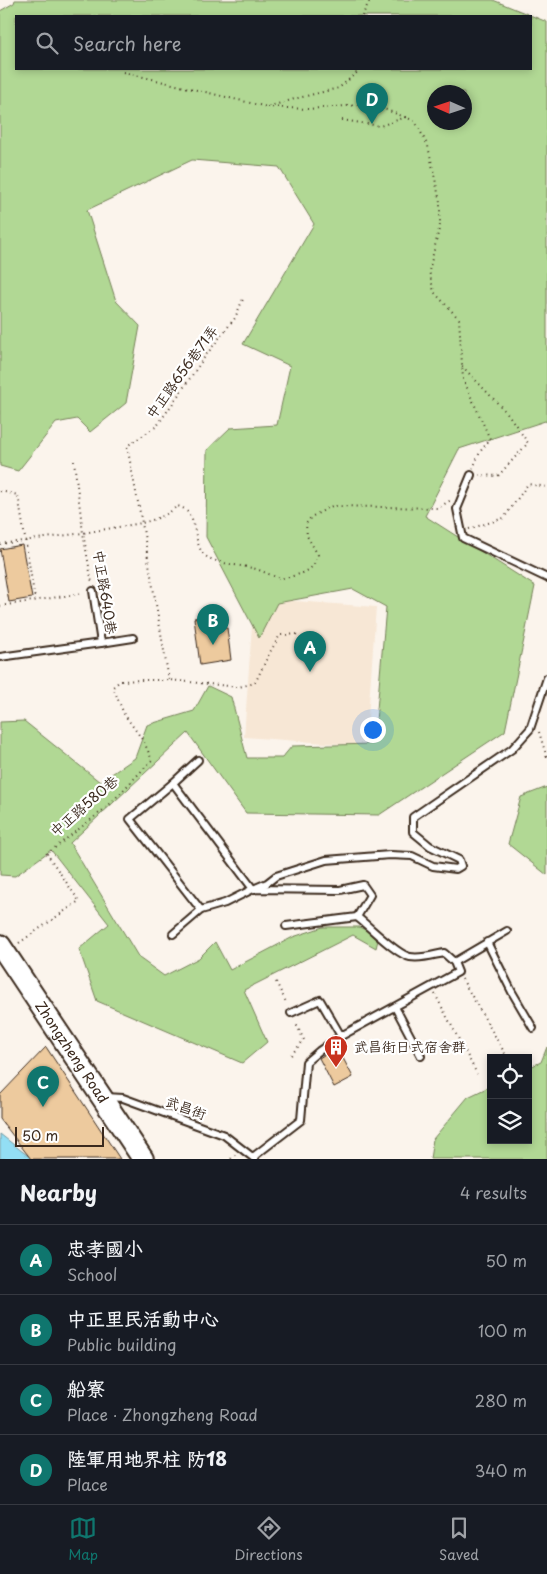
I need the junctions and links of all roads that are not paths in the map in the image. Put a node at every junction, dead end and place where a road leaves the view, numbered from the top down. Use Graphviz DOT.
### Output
graph roads {
  1 [pos="471,474"];
  2 [pos="547,578"];
  3 [pos="93,591"];
  4 [pos="133,638"];
  5 [pos="101,643"];
  6 [pos="0,657"];
  7 [pos="547,678"];
  8 [pos="198,760"];
  9 [pos="173,784"];
  10 [pos="253,889"];
  11 [pos="201,910"];
  12 [pos="357,917"];
  13 [pos="286,926"];
  14 [pos="507,931"];
  15 [pos="173,934"];
  16 [pos="487,942"];
  17 [pos="2,952"];
  18 [pos="454,962"];
  19 [pos="395,1007"];
  20 [pos="291,1012"];
  21 [pos="533,1028"];
  22 [pos="341,1036"];
  23 [pos="421,1056"];
  24 [pos="102,1096"];
  25 [pos="254,1158"];
  26 [pos="143,1159"];
  1 -- 2 [label="lane"];
  3 -- 5 [label="lane, 中正路640巷"];
  4 -- 5 [label="lane"];
  5 -- 6 [label="lane, 中正路640巷"];
  7 -- 10 [label="lane"];
  8 -- 9 [label="lane"];
  9 -- 10 [label="lane"];
  9 -- 11 [label="lane"];
  10 -- 11 [label="lane"];
  10 -- 12 [label="lane"];
  11 -- 15 [label="lane"];
  12 -- 13 [label="lane"];
  12 -- 18 [label="lane"];
  14 -- 16 [label="lane"];
  16 -- 18 [label="lane"];
  16 -- 21 [label="lane"];
  17 -- 24 [label="main road, Zhongzheng Road"];
  18 -- 19 [label="lane"];
  19 -- 22 [label="lane"];
  19 -- 23 [label="lane"];
  20 -- 22 [label="lane"];
  22 -- 25 [label="lane"];
  24 -- 25 [label="lane, 武昌街"];
  24 -- 26 [label="main road, Zhongzheng Road"];
}
